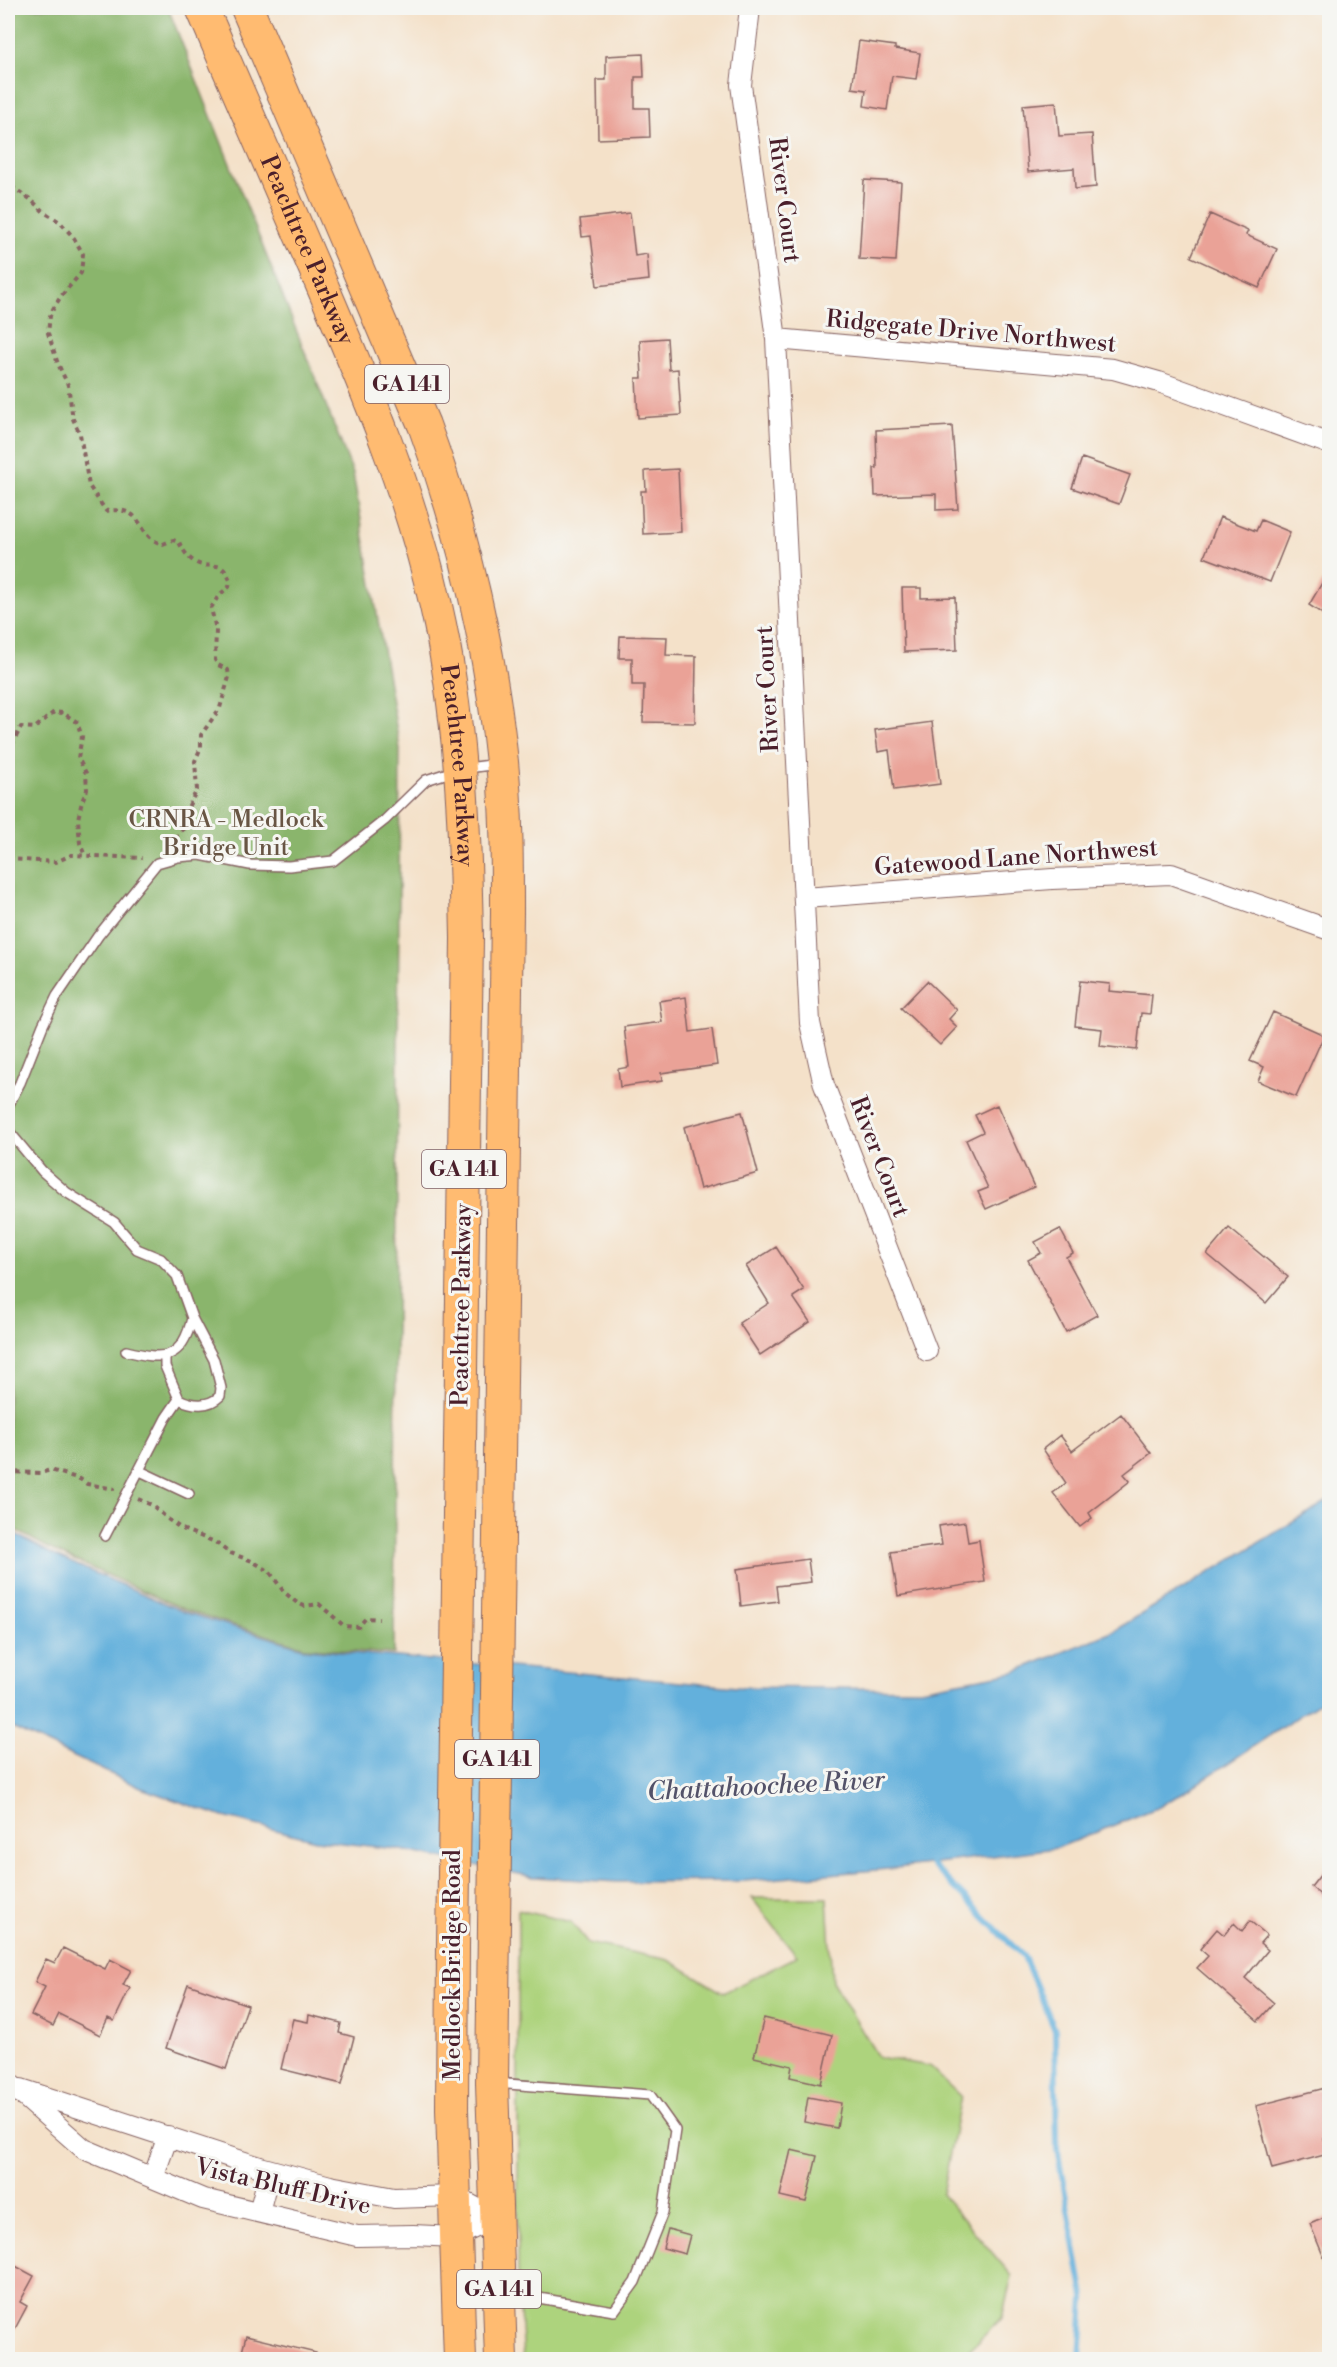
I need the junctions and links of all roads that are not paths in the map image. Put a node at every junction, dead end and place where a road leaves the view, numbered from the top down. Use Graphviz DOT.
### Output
graph roads {
  1 [pos="202,8"];
  2 [pos="247,8"];
  3 [pos="750,8"];
  4 [pos="776,339"];
  5 [pos="1329,444"];
  6 [pos="502,764"];
  7 [pos="460,769"];
  8 [pos="805,898"];
  9 [pos="1329,930"];
  10 [pos="8,1106"];
  11 [pos="8,1130"];
  12 [pos="192,1318"];
  13 [pos="927,1350"];
  14 [pos="126,1352"];
  15 [pos="165,1357"];
  16 [pos="178,1399"];
  17 [pos="140,1471"];
  18 [pos="189,1494"];
  19 [pos="105,1536"];
  20 [pos="458,1570"];
  21 [pos="500,1571"];
  22 [pos="492,2083"];
  23 [pos="12,2085"];
  24 [pos="168,2136"];
  25 [pos="270,2170"];
  26 [pos="153,2178"];
  27 [pos="454,2196"];
  28 [pos="259,2212"];
  29 [pos="495,2218"];
  30 [pos="455,2237"];
  31 [pos="499,2291"];
  32 [pos="460,2360"];
  33 [pos="501,2360"];
  1 -- 7 [label="highway, Peachtree Parkway / GA 141"];
  2 -- 6 [label="highway, Peachtree Parkway / GA 141"];
  3 -- 4 [label="street, River Court"];
  4 -- 5 [label="street, Ridgegate Drive Northwest"];
  4 -- 8 [label="street, River Court"];
  6 -- 7 [label="lane"];
  6 -- 21 [label="highway, Peachtree Parkway / GA 141"];
  7 -- 10 [label="lane"];
  7 -- 20 [label="highway, Peachtree Parkway / GA 141"];
  8 -- 9 [label="street, Gatewood Lane Northwest"];
  8 -- 13 [label="street, River Court"];
  11 -- 12 [label="lane"];
  12 -- 15 [label="lane"];
  12 -- 16 [label="lane"];
  14 -- 15 [label="lane"];
  15 -- 16 [label="lane"];
  16 -- 17 [label="lane"];
  17 -- 18 [label="lane"];
  17 -- 19 [label="lane"];
  20 -- 27 [label="highway, Medlock Bridge Road / GA 141"];
  21 -- 22 [label="highway, Medlock Bridge Road / GA 141"];
  22 -- 29 [label="highway, Medlock Bridge Road / GA 141"];
  22 -- 31 [label="lane"];
  23 -- 24 [label="street, Vista Bluff Drive"];
  23 -- 26 [label="street, Vista Bluff Drive"];
  24 -- 25 [label="street, Vista Bluff Drive"];
  24 -- 26 [label="street"];
  25 -- 27 [label="street, Vista Bluff Drive"];
  25 -- 28 [label="street"];
  26 -- 28 [label="street, Vista Bluff Drive"];
  27 -- 29 [label="street"];
  27 -- 30 [label="highway, Medlock Bridge Road / GA 141"];
  28 -- 30 [label="street, Vista Bluff Drive"];
  29 -- 30 [label="street, Vista Bluff Drive"];
  29 -- 31 [label="highway, Medlock Bridge Road / GA 141"];
  30 -- 32 [label="highway, Medlock Bridge Road / GA 141"];
  31 -- 33 [label="highway, Medlock Bridge Road / GA 141"];
}
